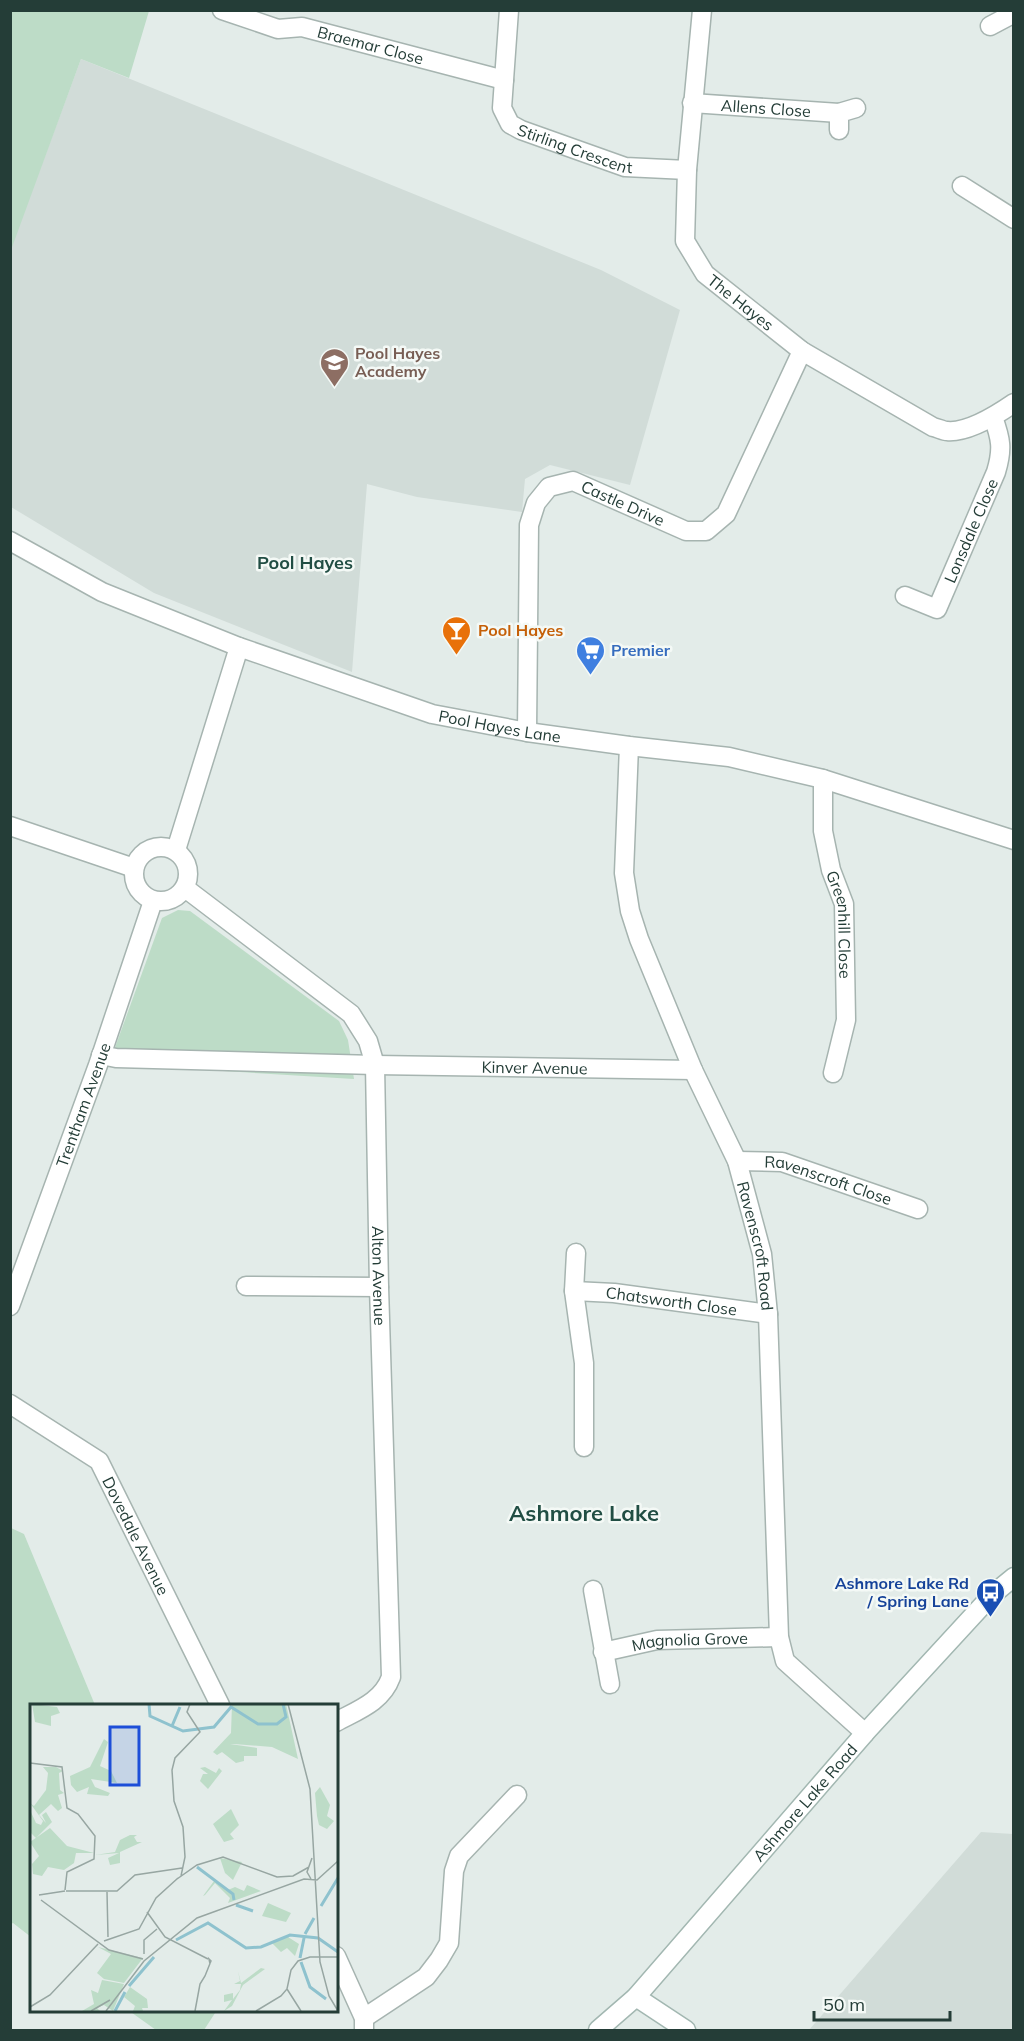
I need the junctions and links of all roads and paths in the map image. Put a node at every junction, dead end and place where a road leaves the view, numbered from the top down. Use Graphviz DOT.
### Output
graph roads {
  1 [pos="509,10"];
  2 [pos="702,10"];
  3 [pos="232,12"];
  4 [pos="1009,17"];
  5 [pos="990,26"];
  6 [pos="504,80"];
  7 [pos="692,103"];
  8 [pos="845,117"];
  9 [pos="687,170"];
  10 [pos="962,184"];
  11 [pos="1014,219"];
  12 [pos="801,351"];
  13 [pos="1014,403"];
  14 [pos="993,417"];
  15 [pos="10,541"];
  16 [pos="905,596"];
  17 [pos="239,647"];
  18 [pos="527,732"];
  19 [pos="629,746"];
  20 [pos="823,779"];
  21 [pos="10,826"];
  22 [pos="1014,840"];
  23 [pos="176,850"];
  24 [pos="134,868"];
  25 [pos="185,888"];
  26 [pos="153,901"];
  27 [pos="101,1054"];
  28 [pos="375,1065"];
  29 [pos="693,1070"];
  30 [pos="833,1073"];
  31 [pos="737,1161"];
  32 [pos="918,1209"];
  33 [pos="576,1253"];
  34 [pos="246,1286"];
  35 [pos="379,1287"];
  36 [pos="573,1291"];
  37 [pos="10,1306"];
  38 [pos="768,1314"];
  39 [pos="10,1404"];
  40 [pos="584,1448"];
  41 [pos="1014,1577"];
  42 [pos="592,1590"];
  43 [pos="779,1637"];
  44 [pos="603,1652"];
  45 [pos="610,1684"];
  46 [pos="220,1704"];
  47 [pos="338,1721"];
  48 [pos="865,1733"];
  49 [pos="517,1796"];
  50 [pos="338,1961"];
  51 [pos="636,1997"];
  52 [pos="364,2024"];
  53 [pos="598,2031"];
  54 [pos="686,2031"];
  1 -- 6 [label="street, Stirling Crescent"];
  2 -- 7 [label="street, The Hayes"];
  3 -- 6 [label="street, Braemar Close"];
  4 -- 5 [label="street"];
  6 -- 9 [label="street, Stirling Crescent"];
  7 -- 8 [label="street, Allens Close"];
  7 -- 9 [label="street, The Hayes"];
  9 -- 12 [label="street, The Hayes"];
  10 -- 11 [label="street"];
  12 -- 14 [label="street, The Hayes"];
  12 -- 18 [label="street, Castle Drive"];
  13 -- 14 [label="street, The Hayes"];
  14 -- 16 [label="street, Lonsdale Close"];
  15 -- 17 [label="street, Pool Hayes Lane"];
  17 -- 18 [label="street, Pool Hayes Lane"];
  17 -- 23 [label="street"];
  18 -- 19 [label="street, Pool Hayes Lane"];
  19 -- 20 [label="street, Pool Hayes Lane"];
  19 -- 29 [label="street, Ravenscroft Road"];
  20 -- 22 [label="street, Pool Hayes Lane"];
  20 -- 30 [label="street, Greenhill Close"];
  21 -- 24 [label="street"];
  23 -- 24 [label="street"];
  23 -- 25 [label="street"];
  24 -- 26 [label="street"];
  25 -- 26 [label="street"];
  25 -- 28 [label="street, Alton Avenue"];
  26 -- 27 [label="street, Trentham Avenue"];
  27 -- 28 [label="street, Kinver Avenue"];
  27 -- 37 [label="street, Trentham Avenue"];
  28 -- 29 [label="street, Kinver Avenue"];
  28 -- 35 [label="street, Alton Avenue"];
  29 -- 31 [label="street, Ravenscroft Road"];
  31 -- 32 [label="street, Ravenscroft Close"];
  31 -- 38 [label="street, Ravenscroft Road"];
  33 -- 36 [label="street"];
  34 -- 35 [label="street"];
  35 -- 47 [label="street, Alton Avenue"];
  36 -- 38 [label="street, Chatsworth Close"];
  36 -- 40 [label="street"];
  38 -- 43 [label="street, Ravenscroft Road"];
  39 -- 46 [label="street, Dovedale Avenue"];
  41 -- 48 [label="street, Ashmore Lake Road"];
  42 -- 44 [label="street"];
  43 -- 44 [label="street, Magnolia Grove"];
  43 -- 48 [label="street, Ravenscroft Road"];
  44 -- 45 [label="street"];
  48 -- 51 [label="street, Ashmore Lake Road"];
  49 -- 52 [label="street"];
  50 -- 52 [label="street"];
  51 -- 53 [label="street, Ashmore Lake Road"];
  51 -- 54 [label="street"];
}
